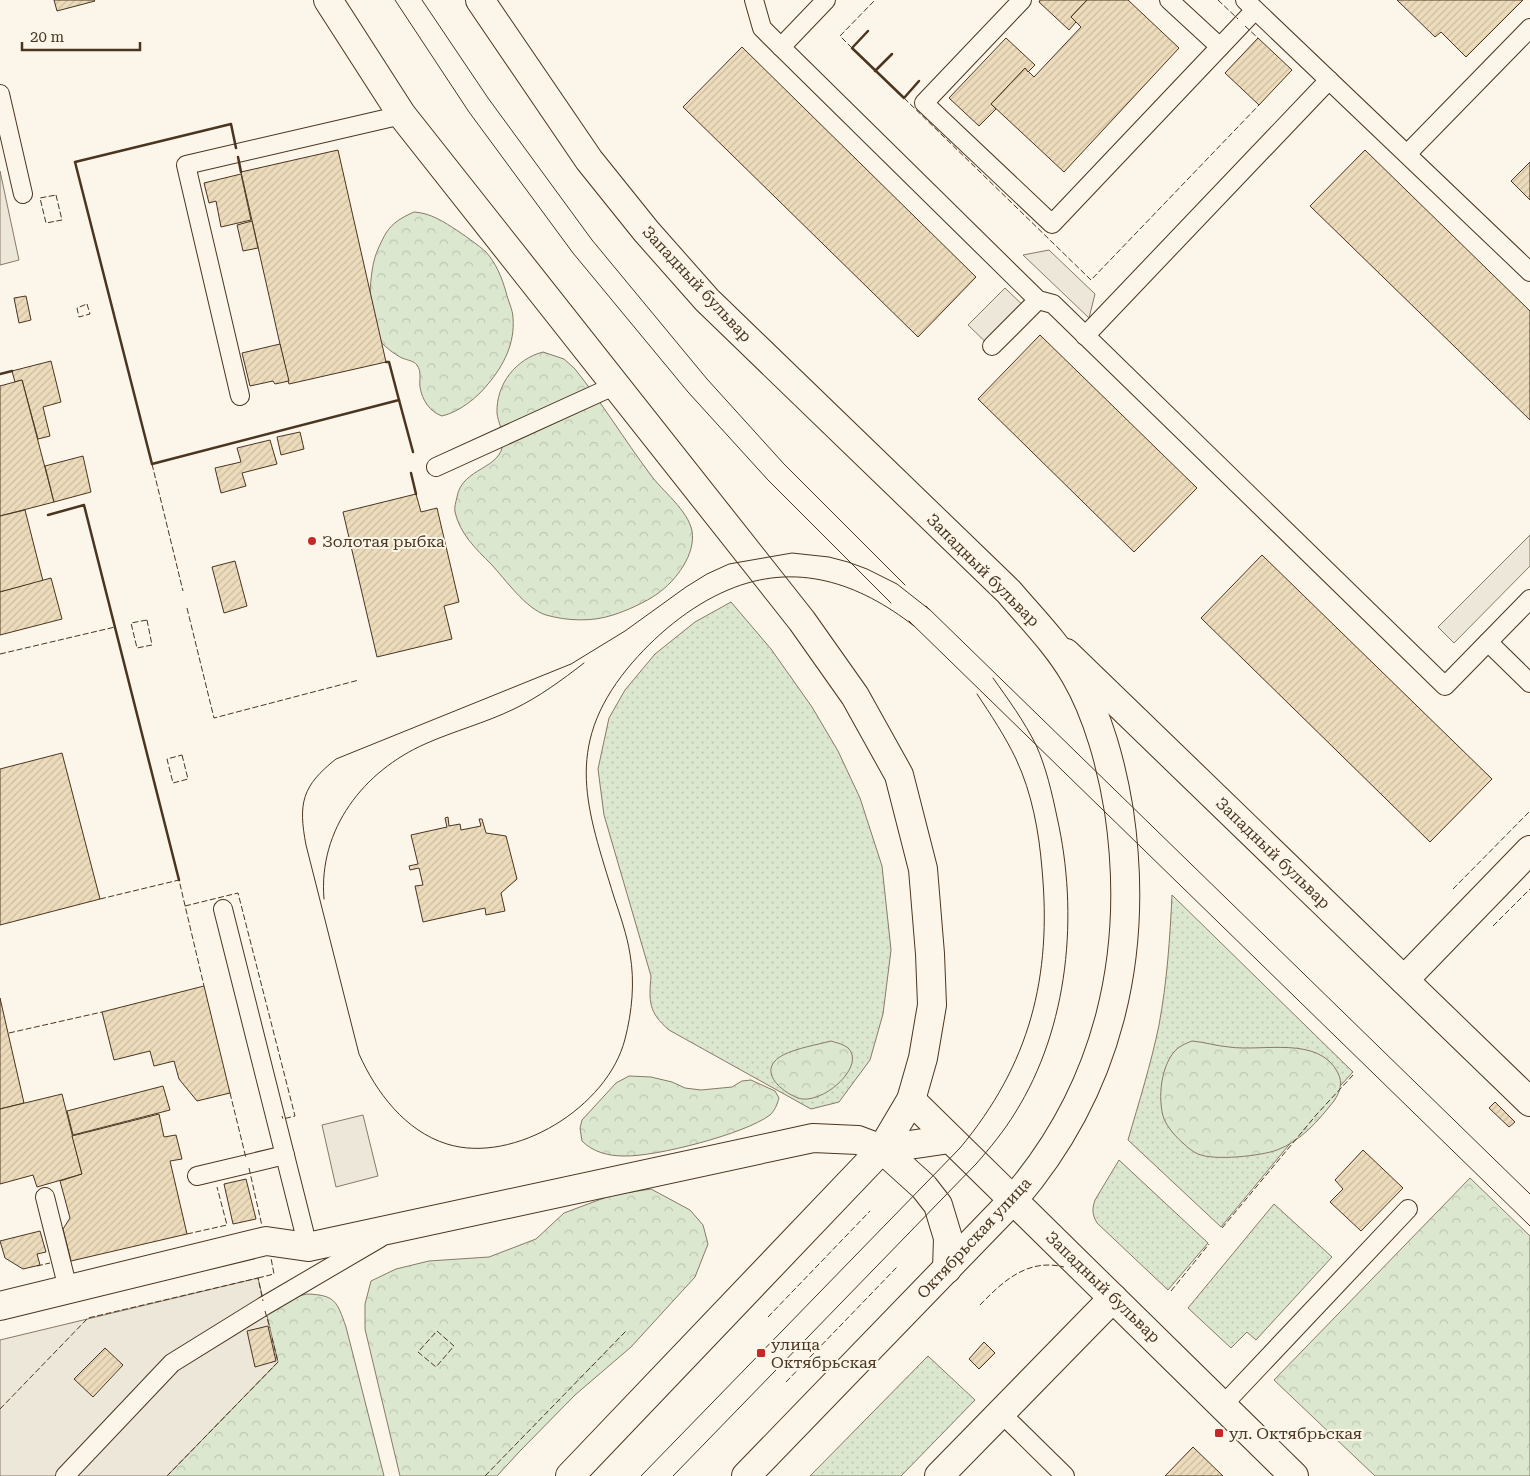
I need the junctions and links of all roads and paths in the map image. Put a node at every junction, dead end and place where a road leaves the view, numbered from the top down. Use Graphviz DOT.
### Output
graph roads {
  1 [pos="328,0"];
  2 [pos="480,0"];
  3 [pos="754,0"];
  4 [pos="826,0"];
  5 [pos="1022,0"];
  6 [pos="1169,0"];
  7 [pos="1250,5"];
  8 [pos="1530,28"];
  9 [pos="781,47"];
  10 [pos="1220,47"];
  11 [pos="1329,80"];
  12 [pos="0,94"];
  13 [pos="402,115"];
  14 [pos="1407,154"];
  15 [pos="23,194"];
  16 [pos="1530,272"];
  17 [pos="1038,300"];
  18 [pos="1085,336"];
  19 [pos="992,346"];
  20 [pos="616,385"];
  21 [pos="240,396"];
  22 [pos="436,467"];
  23 [pos="1530,599"];
  24 [pos="1050,638"];
  25 [pos="1488,642"];
  26 [pos="1530,683"];
  27 [pos="1530,850"];
  28 [pos="223,910"];
  29 [pos="1404,980"];
  30 [pos="911,1100"];
  31 [pos="1530,1102"];
  32 [pos="950,1139"];
  33 [pos="882,1149"];
  34 [pos="284,1155"];
  35 [pos="197,1176"];
  36 [pos="45,1197"];
  37 [pos="1013,1200"];
  38 [pos="1408,1209"];
  39 [pos="398,1228"];
  40 [pos="308,1247"];
  41 [pos="946,1269"];
  42 [pos="68,1289"];
  43 [pos="1113,1298"];
  44 [pos="0,1306"];
  45 [pos="1222,1406"];
  46 [pos="1001,1413"];
  47 [pos="65,1476"];
  48 [pos="570,1476"];
  49 [pos="746,1476"];
  50 [pos="939,1476"];
  51 [pos="1064,1476"];
  52 [pos="1294,1476"];
  1 -- 13 [label="main road"];
  2 -- 24 [label="main road, Западный бульвар"];
  3 -- 9 [label="lane"];
  4 -- 9 [label="lane"];
  5 -- 10 [label="lane"];
  6 -- 10 [label="lane"];
  7 -- 10 [label="lane"];
  7 -- 11 [label="lane"];
  8 -- 14 [label="lane"];
  9 -- 17 [label="lane"];
  11 -- 14 [label="lane"];
  11 -- 18 [label="lane"];
  12 -- 15 [label="lane"];
  13 -- 20 [label="main road"];
  13 -- 21 [label="lane"];
  14 -- 16 [label="lane"];
  17 -- 18 [label="lane"];
  17 -- 19 [label="lane"];
  18 -- 25 [label="lane"];
  20 -- 22 [label="lane"];
  20 -- 30 [label="main road"];
  23 -- 25 [label="lane"];
  24 -- 29 [label="main road, Западный бульвар"];
  24 -- 37 [label="main road, Октябрьская улица"];
  25 -- 26 [label="lane"];
  27 -- 29 [label="main road"];
  28 -- 34 [label="lane"];
  29 -- 31 [label="main road, Западный бульвар"];
  30 -- 32 [label="main road, Западный бульвар"];
  30 -- 33 [label="main road"];
  32 -- 33 [label="main road"];
  32 -- 37 [label="main road, Западный бульвар"];
  33 -- 39 [label="main road"];
  33 -- 41 [label="main road"];
  33 -- 48 [label="main road"];
  34 -- 35 [label="lane"];
  34 -- 40 [label="lane"];
  36 -- 42 [label="lane"];
  37 -- 41 [label="main road, Октябрьская улица"];
  37 -- 43 [label="main road, Западный бульвар"];
  38 -- 45 [label="lane"];
  39 -- 40 [label="main road"];
  39 -- 47 [label="lane"];
  40 -- 42 [label="main road"];
  41 -- 49 [label="main road, Октябрьская улица"];
  42 -- 44 [label="main road"];
  43 -- 45 [label="main road, Западный бульвар"];
  43 -- 46 [label="main road"];
  45 -- 52 [label="main road, Западный бульвар"];
  46 -- 50 [label="main road"];
  46 -- 51 [label="lane"];
}
